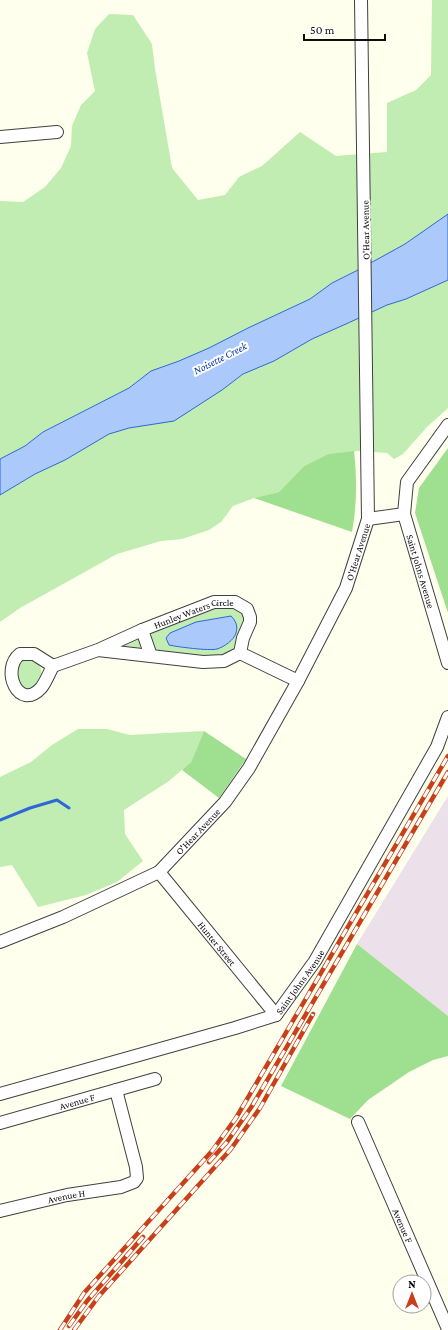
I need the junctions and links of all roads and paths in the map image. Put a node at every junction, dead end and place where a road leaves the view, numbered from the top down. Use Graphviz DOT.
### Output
graph roads {
  1 [pos="361,0"];
  2 [pos="57,132"];
  3 [pos="0,137"];
  4 [pos="448,424"];
  5 [pos="404,514"];
  6 [pos="368,519"];
  7 [pos="142,630"];
  8 [pos="98,650"];
  9 [pos="240,653"];
  10 [pos="151,656"];
  11 [pos="448,663"];
  12 [pos="53,666"];
  13 [pos="298,681"];
  14 [pos="448,717"];
  15 [pos="159,872"];
  16 [pos="0,942"];
  17 [pos="276,1015"];
  18 [pos="155,1079"];
  19 [pos="116,1090"];
  20 [pos="0,1094"];
  21 [pos="358,1122"];
  22 [pos="0,1123"];
  23 [pos="0,1211"];
  24 [pos="448,1329"];
  1 -- 6 [label="street, O'Hear Avenue"];
  2 -- 3 [label="street"];
  4 -- 5 [label="street"];
  5 -- 6 [label="street"];
  5 -- 11 [label="street, Saint Johns Avenue"];
  6 -- 13 [label="street, O'Hear Avenue"];
  7 -- 8 [label="street, Hunley Waters Circle"];
  7 -- 9 [label="street, Hunley Waters Circle"];
  7 -- 10 [label="street"];
  8 -- 10 [label="street, Hunley Waters Circle"];
  8 -- 12 [label="street, Hunley Waters Circle"];
  9 -- 10 [label="street, Hunley Waters Circle"];
  9 -- 13 [label="street"];
  13 -- 15 [label="street, O'Hear Avenue"];
  14 -- 17 [label="street, Saint Johns Avenue"];
  15 -- 16 [label="street, O'Hear Avenue"];
  15 -- 17 [label="street, Hunter Street"];
  17 -- 20 [label="street, Saint Johns Avenue"];
  18 -- 19 [label="street, Avenue F"];
  19 -- 22 [label="street, Avenue F"];
  19 -- 23 [label="street, Avenue H"];
  21 -- 24 [label="street, Avenue F"];
}
